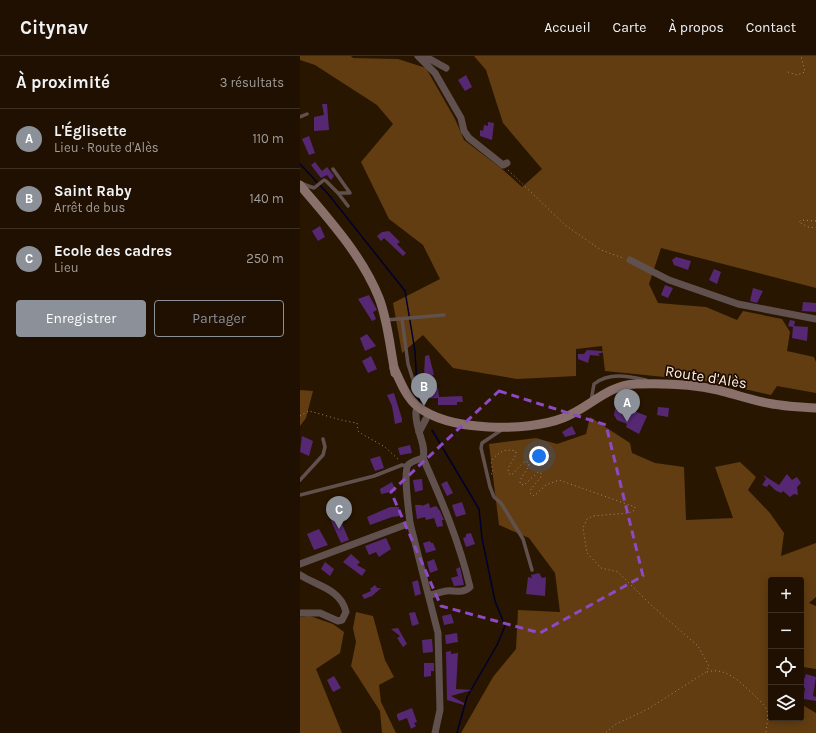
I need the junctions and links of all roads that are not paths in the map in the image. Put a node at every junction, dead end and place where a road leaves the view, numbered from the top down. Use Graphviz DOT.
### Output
graph roads {
  1 [pos="418,56"];
  2 [pos="446,68"];
  3 [pos="307,114"];
  4 [pos="300,117"];
  5 [pos="505,164"];
  6 [pos="333,169"];
  7 [pos="300,184"];
  8 [pos="338,194"];
  9 [pos="348,206"];
  10 [pos="630,260"];
  11 [pos="444,315"];
  12 [pos="403,319"];
  13 [pos="816,319"];
  14 [pos="385,320"];
  15 [pos="394,368"];
  16 [pos="658,383"];
  17 [pos="420,385"];
  18 [pos="592,401"];
  19 [pos="816,408"];
  20 [pos="416,411"];
  21 [pos="426,419"];
  22 [pos="473,426"];
  23 [pos="505,427"];
  24 [pos="419,432"];
  25 [pos="322,439"];
  26 [pos="422,458"];
  27 [pos="408,466"];
  28 [pos="300,480"];
  29 [pos="300,495"];
  30 [pos="410,522"];
  31 [pos="300,564"];
  32 [pos="532,570"];
  33 [pos="300,576"];
  34 [pos="430,595"];
  35 [pos="300,613"];
  36 [pos="436,733"];
  1 -- 2 [label="street"];
  1 -- 5 [label="street"];
  3 -- 4 [label="lane"];
  6 -- 8 [label="lane"];
  7 -- 8 [label="lane"];
  7 -- 14 [label="main road"];
  8 -- 9 [label="lane"];
  10 -- 13 [label="street"];
  11 -- 12 [label="lane"];
  12 -- 14 [label="lane"];
  12 -- 17 [label="lane"];
  14 -- 15 [label="main road"];
  15 -- 20 [label="main road"];
  15 -- 22 [label="main road"];
  16 -- 18 [label="main road, Route d'Alès"];
  16 -- 18 [label="lane"];
  16 -- 19 [label="main road, Route d'Alès"];
  18 -- 23 [label="main road, Route d'Alès"];
  20 -- 21 [label="main road"];
  20 -- 24 [label="street"];
  21 -- 22 [label="main road"];
  21 -- 24 [label="street"];
  22 -- 23 [label="main road, Route d'Alès"];
  23 -- 32 [label="lane"];
  24 -- 26 [label="street"];
  25 -- 28 [label="lane"];
  26 -- 27 [label="street"];
  26 -- 34 [label="street"];
  27 -- 29 [label="lane"];
  27 -- 30 [label="street"];
  30 -- 31 [label="street"];
  30 -- 34 [label="street"];
  33 -- 35 [label="street"];
  34 -- 36 [label="street"];
}
